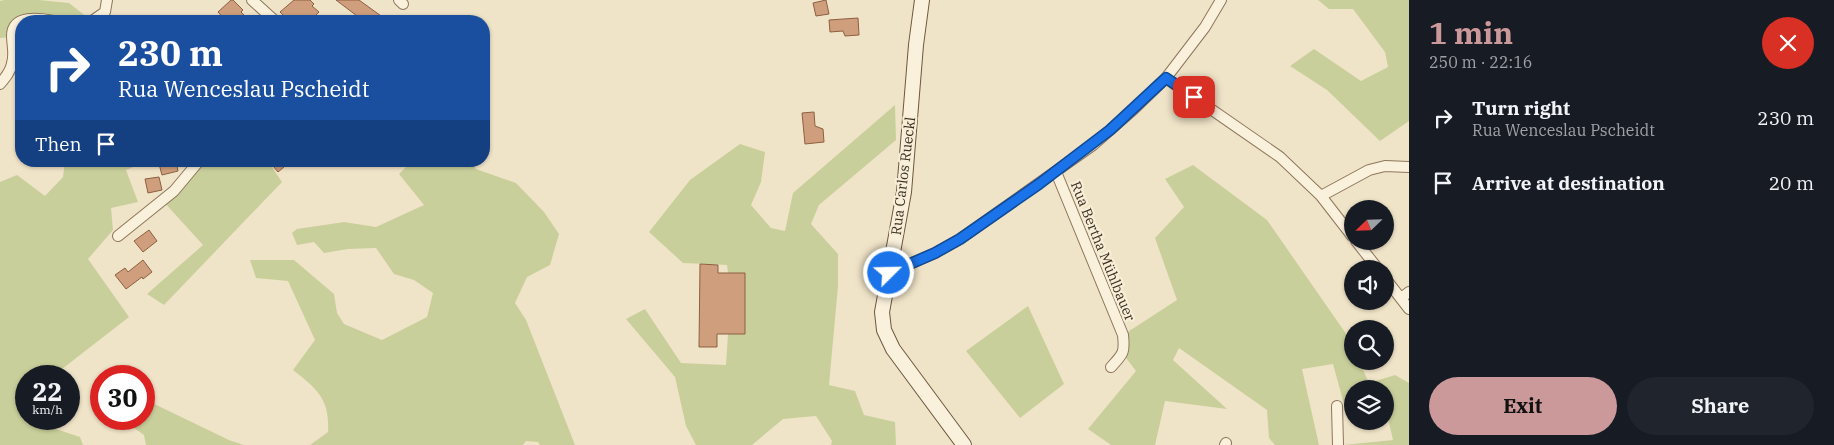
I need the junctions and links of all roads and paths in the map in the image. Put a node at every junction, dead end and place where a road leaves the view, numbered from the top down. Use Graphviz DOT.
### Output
graph roads {
  1 [pos="106,0"];
  2 [pos="252,0"];
  3 [pos="922,0"];
  4 [pos="1221,0"];
  5 [pos="101,15"];
  6 [pos="268,15"];
  7 [pos="15,25"];
  8 [pos="1166,78"];
  9 [pos="0,84"];
  10 [pos="194,167"];
  11 [pos="1409,168"];
  12 [pos="1056,172"];
  13 [pos="1321,196"];
  14 [pos="1344,226"];
  15 [pos="118,236"];
  16 [pos="1363,250"];
  17 [pos="1371,260"];
  18 [pos="889,273"];
  19 [pos="1394,286"];
  20 [pos="1405,295"];
  21 [pos="1409,309"];
  22 [pos="1111,367"];
  23 [pos="1337,406"];
  24 [pos="964,445"];
  25 [pos="1338,445"];
  1 -- 5 [label="street"];
  2 -- 6 [label="street"];
  3 -- 18 [label="street, Rua Carlos Rueckl"];
  4 -- 8 [label="street"];
  7 -- 9 [label="street"];
  8 -- 12 [label="street"];
  8 -- 13 [label="street"];
  10 -- 15 [label="street"];
  11 -- 13 [label="street"];
  12 -- 18 [label="street"];
  12 -- 22 [label="street, Rua Bertha Mühlbauer"];
  13 -- 14 [label="street"];
  16 -- 17 [label="street"];
  18 -- 24 [label="street, Rua Carlos Rueckl"];
  19 -- 20 [label="street"];
  20 -- 21 [label="street"];
  23 -- 25 [label="street"];
}
